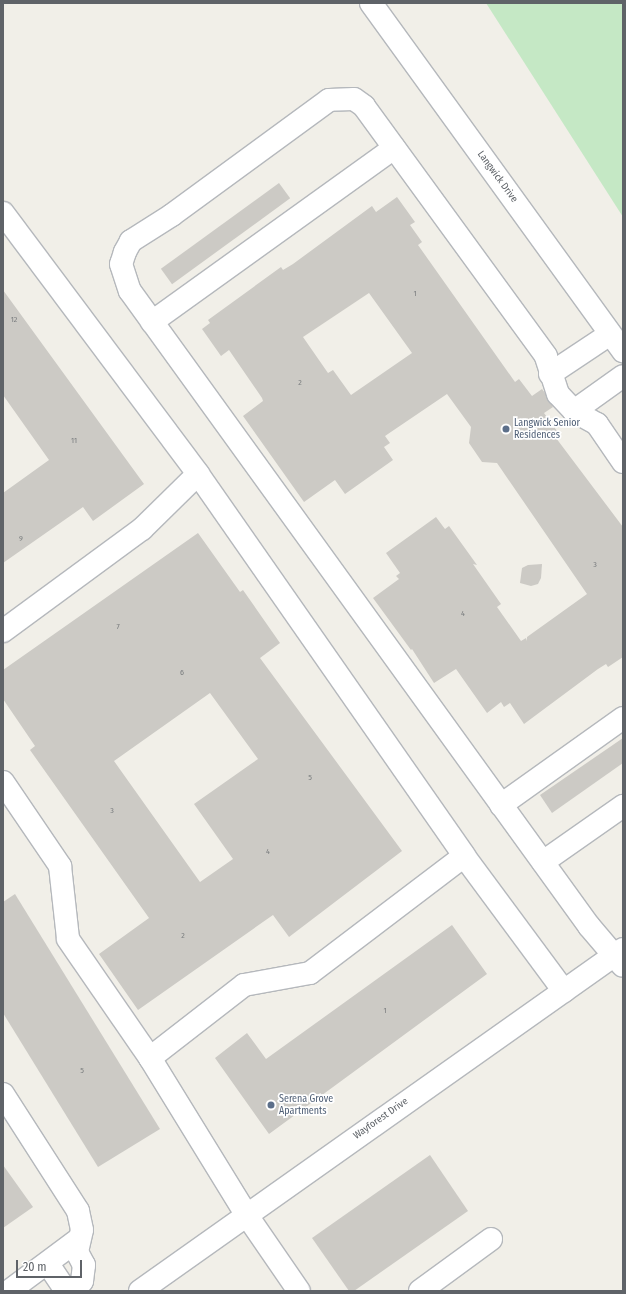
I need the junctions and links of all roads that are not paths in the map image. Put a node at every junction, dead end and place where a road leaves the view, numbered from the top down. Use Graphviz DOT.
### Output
graph roads {
  1 [pos="371,3"];
  2 [pos="394,148"];
  3 [pos="3,213"];
  4 [pos="152,322"];
  5 [pos="610,334"];
  6 [pos="623,351"];
  7 [pos="550,374"];
  8 [pos="623,376"];
  9 [pos="574,411"];
  10 [pos="623,462"];
  11 [pos="198,474"];
  12 [pos="3,631"];
  13 [pos="623,718"];
  14 [pos="3,782"];
  15 [pos="501,805"];
  16 [pos="623,806"];
  17 [pos="464,856"];
  18 [pos="543,862"];
  19 [pos="620,957"];
  20 [pos="564,990"];
  21 [pos="150,1058"];
  22 [pos="3,1094"];
  23 [pos="246,1214"];
  24 [pos="491,1239"];
  25 [pos="78,1245"];
  26 [pos="48,1264"];
  27 [pos="32,1285"];
  28 [pos="72,1290"];
  29 [pos="9,1291"];
  30 [pos="140,1291"];
  31 [pos="299,1291"];
  32 [pos="420,1291"];
  1 -- 5 [label="street, Langwick Drive"];
  2 -- 4 [label="street"];
  2 -- 4 [label="street"];
  2 -- 7 [label="street"];
  3 -- 11 [label="street"];
  4 -- 15 [label="street"];
  5 -- 6 [label="street, Langwick Drive"];
  5 -- 7 [label="street"];
  7 -- 9 [label="street"];
  8 -- 9 [label="street"];
  9 -- 10 [label="street"];
  11 -- 12 [label="street"];
  11 -- 17 [label="street"];
  13 -- 15 [label="street"];
  14 -- 21 [label="street"];
  15 -- 18 [label="street"];
  16 -- 18 [label="street"];
  17 -- 20 [label="street"];
  17 -- 21 [label="street"];
  18 -- 19 [label="street"];
  19 -- 20 [label="street, Wayforest Drive"];
  20 -- 23 [label="street, Wayforest Drive"];
  21 -- 23 [label="street"];
  22 -- 25 [label="street"];
  23 -- 30 [label="street, Wayforest Drive"];
  23 -- 31 [label="street"];
  24 -- 32 [label="street"];
  25 -- 26 [label="street"];
  25 -- 28 [label="street"];
  26 -- 27 [label="street"];
  26 -- 28 [label="street"];
  27 -- 29 [label="street"];
}
